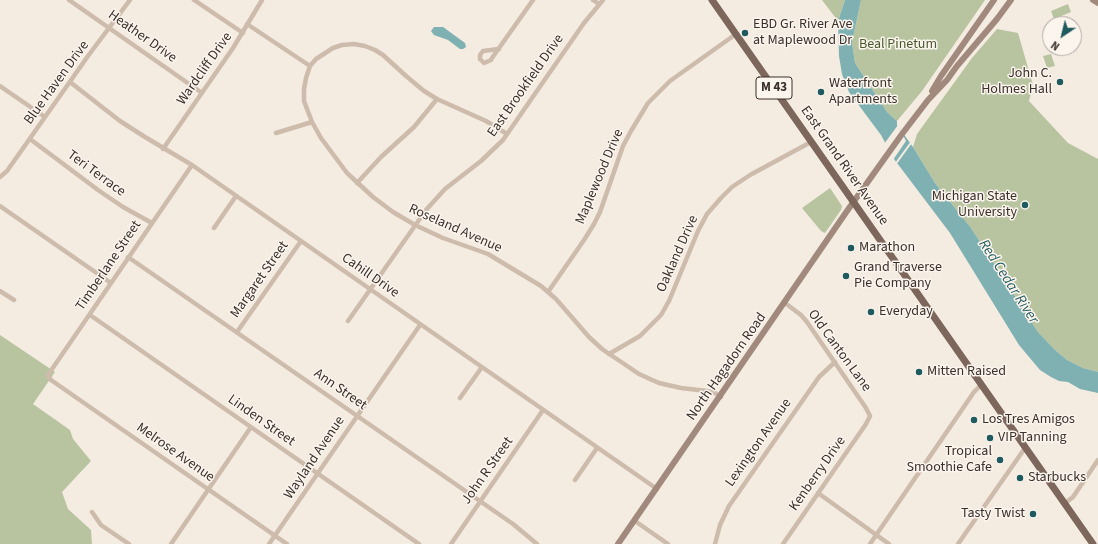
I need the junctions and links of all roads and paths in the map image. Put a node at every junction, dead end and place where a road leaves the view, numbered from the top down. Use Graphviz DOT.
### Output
graph roads {
  1 [pos="69,0"];
  2 [pos="130,0"];
  3 [pos="194,0"];
  4 [pos="262,0"];
  5 [pos="533,0"];
  6 [pos="593,0"];
  7 [pos="603,0"];
  8 [pos="712,0"];
  9 [pos="994,0"];
  10 [pos="1011,0"];
  11 [pos="1093,0"];
  12 [pos="1098,3"];
  13 [pos="599,4"];
  14 [pos="247,24"];
  15 [pos="110,29"];
  16 [pos="243,33"];
  17 [pos="736,34"];
  18 [pos="499,48"];
  19 [pos="310,66"];
  20 [pos="70,82"];
  21 [pos="0,86"];
  22 [pos="202,92"];
  23 [pos="437,99"];
  24 [pos="928,100"];
  25 [pos="45,118"];
  26 [pos="312,122"];
  27 [pos="276,133"];
  28 [pos="507,134"];
  29 [pos="30,139"];
  30 [pos="811,142"];
  31 [pos="163,149"];
  32 [pos="192,165"];
  33 [pos="0,177"];
  34 [pos="357,183"];
  35 [pos="236,196"];
  36 [pos="853,203"];
  37 [pos="0,206"];
  38 [pos="152,223"];
  39 [pos="415,225"];
  40 [pos="214,228"];
  41 [pos="300,241"];
  42 [pos="128,257"];
  43 [pos="111,283"];
  44 [pos="0,290"];
  45 [pos="370,290"];
  46 [pos="548,292"];
  47 [pos="14,300"];
  48 [pos="785,303"];
  49 [pos="90,315"];
  50 [pos="348,322"];
  51 [pos="420,324"];
  52 [pos="237,332"];
  53 [pos="609,354"];
  54 [pos="835,362"];
  55 [pos="482,367"];
  56 [pos="51,380"];
  57 [pos="982,385"];
  58 [pos="720,397"];
  59 [pos="460,398"];
  60 [pos="543,410"];
  61 [pos="357,416"];
  62 [pos="870,416"];
  63 [pos="251,427"];
  64 [pos="597,448"];
  65 [pos="1025,448"];
  66 [pos="1098,460"];
  67 [pos="317,473"];
  68 [pos="575,480"];
  69 [pos="657,489"];
  70 [pos="209,490"];
  71 [pos="818,493"];
  72 [pos="480,501"];
  73 [pos="1064,504"];
  74 [pos="92,512"];
  75 [pos="635,521"];
  76 [pos="876,535"];
  77 [pos="275,536"];
  78 [pos="1090,543"];
  79 [pos="129,544"];
  80 [pos="171,544"];
  81 [pos="269,544"];
  82 [pos="287,544"];
  83 [pos="420,544"];
  84 [pos="451,544"];
  85 [pos="537,544"];
  86 [pos="618,544"];
  87 [pos="668,544"];
  88 [pos="715,544"];
  89 [pos="783,544"];
  90 [pos="870,544"];
  91 [pos="889,544"];
  92 [pos="958,544"];
  1 -- 15 [label="street, Heather Drive"];
  2 -- 15 [label="street, Blue Haven Drive"];
  3 -- 16 [label="street"];
  4 -- 14 [label="street, Wardcliff Drive"];
  5 -- 18 [label="street"];
  6 -- 13 [label="street"];
  7 -- 13 [label="street, East Brookfield Drive"];
  8 -- 17 [label="main road, East Grand River Avenue / M 43"];
  9 -- 24 [label="street"];
  10 -- 24 [label="street"];
  11 -- 12 [label="street"];
  13 -- 28 [label="street, East Brookfield Drive"];
  14 -- 16 [label="street, Wardcliff Drive"];
  14 -- 19 [label="street"];
  15 -- 20 [label="street, Blue Haven Drive"];
  15 -- 22 [label="street, Heather Drive"];
  16 -- 22 [label="street, Wardcliff Drive"];
  17 -- 30 [label="main road, East Grand River Avenue / M 43"];
  17 -- 46 [label="street, Maplewood Drive"];
  19 -- 23 [label="street"];
  19 -- 26 [label="street, Roseland Avenue"];
  20 -- 25 [label="street, Blue Haven Drive"];
  20 -- 31 [label="street, Cahill Drive"];
  21 -- 25 [label="street"];
  22 -- 31 [label="street, Wardcliff Drive"];
  23 -- 28 [label="street"];
  23 -- 34 [label="street"];
  24 -- 36 [label="street, North Hagadorn Road"];
  25 -- 29 [label="street, Blue Haven Drive"];
  26 -- 27 [label="street"];
  26 -- 34 [label="street, Roseland Avenue"];
  28 -- 39 [label="street, East Brookfield Drive"];
  29 -- 33 [label="street, Blue Haven Drive"];
  29 -- 38 [label="street, Teri Terrace"];
  30 -- 36 [label="main road, East Grand River Avenue / M 43"];
  30 -- 53 [label="street, Oakland Drive"];
  31 -- 32 [label="street, Cahill Drive"];
  32 -- 35 [label="street, Cahill Drive"];
  32 -- 38 [label="street, Timberlane Street"];
  34 -- 39 [label="street, Roseland Avenue"];
  35 -- 40 [label="street"];
  35 -- 41 [label="street, Cahill Drive"];
  36 -- 48 [label="street, North Hagadorn Road"];
  36 -- 57 [label="main road, East Grand River Avenue / M 43"];
  37 -- 43 [label="street"];
  38 -- 42 [label="street, Timberlane Street"];
  39 -- 45 [label="street, East Brookfield Drive"];
  39 -- 46 [label="street, Roseland Avenue"];
  41 -- 45 [label="street, Cahill Drive"];
  41 -- 52 [label="street, Margaret Street"];
  42 -- 43 [label="street, Timberlane Street"];
  42 -- 52 [label="street, Ann Street"];
  43 -- 49 [label="street, Timberlane Street"];
  44 -- 47 [label="street"];
  45 -- 50 [label="street, East Brookfield Drive"];
  45 -- 51 [label="street, Cahill Drive"];
  46 -- 53 [label="street, Roseland Avenue"];
  48 -- 54 [label="street, Old Canton Lane"];
  48 -- 58 [label="street, North Hagadorn Road"];
  49 -- 56 [label="street, Timberlane Street"];
  49 -- 63 [label="street, Linden Street"];
  51 -- 55 [label="street, Cahill Drive"];
  51 -- 61 [label="street, Wayland Avenue"];
  52 -- 61 [label="street, Ann Street"];
  53 -- 58 [label="street, Roseland Avenue"];
  54 -- 62 [label="street, Old Canton Lane"];
  54 -- 88 [label="street, Lexington Avenue"];
  55 -- 59 [label="street"];
  55 -- 60 [label="street, Cahill Drive"];
  56 -- 70 [label="street, Melrose Avenue"];
  57 -- 65 [label="main road, East Grand River Avenue / M 43"];
  57 -- 76 [label="street"];
  58 -- 69 [label="street, North Hagadorn Road"];
  60 -- 64 [label="street, Cahill Drive"];
  60 -- 72 [label="street, John R Street"];
  61 -- 67 [label="street, Wayland Avenue"];
  61 -- 72 [label="street, Ann Street"];
  62 -- 71 [label="street, Kenberry Drive"];
  63 -- 67 [label="street, Linden Street"];
  63 -- 70 [label="street"];
  64 -- 68 [label="street"];
  64 -- 69 [label="street, Cahill Drive"];
  65 -- 73 [label="main road, East Grand River Avenue / M 43"];
  65 -- 92 [label="street"];
  66 -- 73 [label="street"];
  67 -- 77 [label="street, Wayland Avenue"];
  67 -- 83 [label="street, Linden Street"];
  69 -- 75 [label="street, North Hagadorn Road"];
  70 -- 77 [label="street, Melrose Avenue"];
  70 -- 80 [label="street"];
  71 -- 76 [label="street"];
  71 -- 89 [label="street, Kenberry Drive"];
  72 -- 84 [label="street, John R Street"];
  72 -- 85 [label="street, Ann Street"];
  73 -- 78 [label="main road, East Grand River Avenue / M 43"];
  74 -- 79 [label="street"];
  75 -- 86 [label="street, North Hagadorn Road"];
  75 -- 87 [label="street"];
  76 -- 90 [label="street"];
  76 -- 91 [label="street"];
  77 -- 81 [label="street, Wayland Avenue"];
  77 -- 82 [label="street, Melrose Avenue"];
}
